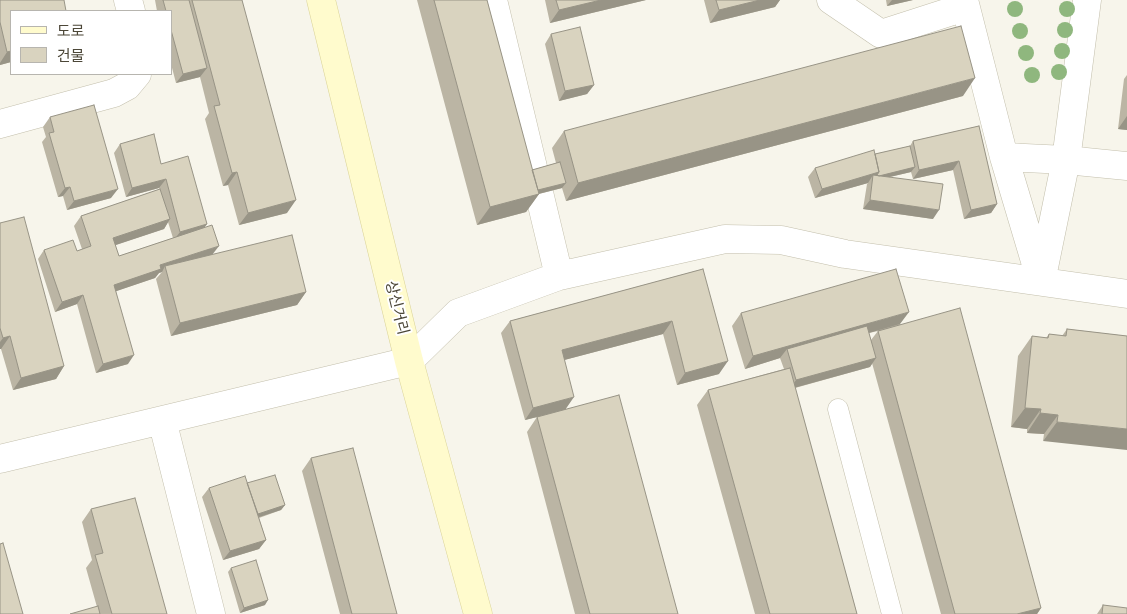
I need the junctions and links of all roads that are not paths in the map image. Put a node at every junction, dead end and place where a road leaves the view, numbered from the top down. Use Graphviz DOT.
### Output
graph roads {
  1 [pos="321,0"];
  2 [pos="492,0"];
  3 [pos="831,0"];
  4 [pos="1086,0"];
  5 [pos="964,4"];
  6 [pos="136,75"];
  7 [pos="0,124"];
  8 [pos="1004,157"];
  9 [pos="1066,160"];
  10 [pos="1127,166"];
  11 [pos="559,276"];
  12 [pos="1041,281"];
  13 [pos="1127,294"];
  14 [pos="408,361"];
  15 [pos="838,409"];
  16 [pos="162,420"];
  17 [pos="0,460"];
  18 [pos="211,614"];
  19 [pos="478,614"];
  20 [pos="892,614"];
  1 -- 14 [label="main road, 상신거리"];
  2 -- 11 [label="street"];
  3 -- 5 [label="street"];
  4 -- 9 [label="street"];
  5 -- 8 [label="street"];
  6 -- 7 [label="street"];
  8 -- 9 [label="street"];
  8 -- 12 [label="street"];
  9 -- 10 [label="street"];
  9 -- 12 [label="street"];
  11 -- 12 [label="street"];
  11 -- 14 [label="street"];
  12 -- 13 [label="street"];
  14 -- 16 [label="street"];
  14 -- 19 [label="main road, 상신거리"];
  15 -- 20 [label="lane"];
  16 -- 17 [label="street"];
  16 -- 18 [label="street"];
}
